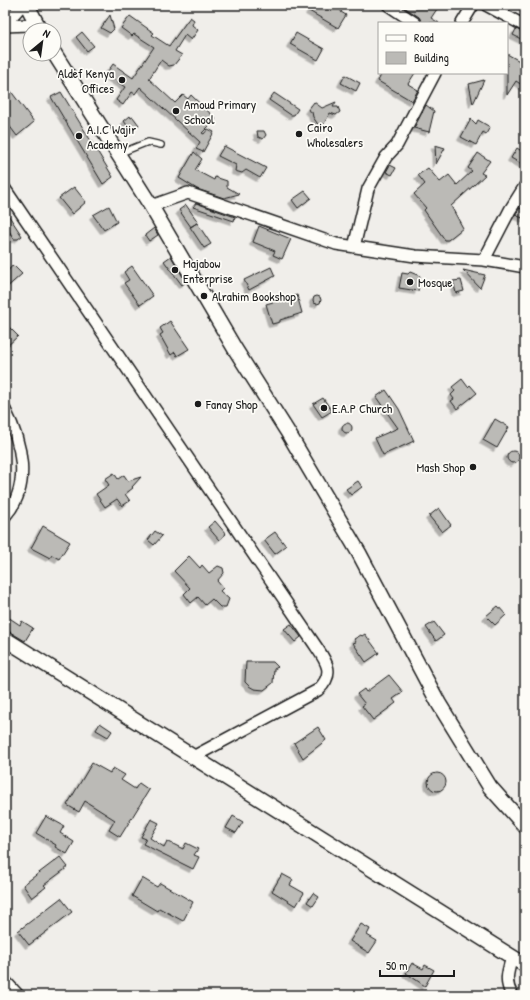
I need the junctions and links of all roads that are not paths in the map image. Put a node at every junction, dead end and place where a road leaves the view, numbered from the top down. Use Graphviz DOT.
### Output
graph roads {
  1 [pos="22,5"];
  2 [pos="27,5"];
  3 [pos="388,5"];
  4 [pos="473,5"];
  5 [pos="486,5"];
  6 [pos="36,22"];
  7 [pos="414,22"];
  8 [pos="463,22"];
  9 [pos="5,25"];
  10 [pos="22,25"];
  11 [pos="525,26"];
  12 [pos="60,62"];
  13 [pos="434,74"];
  14 [pos="161,145"];
  15 [pos="117,154"];
  16 [pos="525,186"];
  17 [pos="5,189"];
  18 [pos="151,206"];
  19 [pos="354,247"];
  20 [pos="484,260"];
  21 [pos="525,267"];
  22 [pos="5,410"];
  23 [pos="5,516"];
  24 [pos="5,639"];
  25 [pos="193,757"];
  26 [pos="525,826"];
  27 [pos="512,956"];
  28 [pos="525,965"];
  29 [pos="5,981"];
  30 [pos="18,995"];
  31 [pos="512,995"];
  1 -- 9 [label="street"];
  2 -- 6 [label="street"];
  3 -- 7 [label="street"];
  4 -- 8 [label="street"];
  5 -- 11 [label="street"];
  9 -- 10 [label="street"];
  12 -- 15 [label="street"];
  13 -- 19 [label="street"];
  14 -- 15 [label="lane"];
  15 -- 18 [label="street"];
  16 -- 20 [label="street"];
  17 -- 25 [label="street"];
  18 -- 19 [label="street"];
  18 -- 26 [label="street"];
  19 -- 20 [label="street"];
  20 -- 21 [label="street"];
  22 -- 23 [label="street"];
  24 -- 25 [label="street"];
  25 -- 27 [label="street"];
  27 -- 28 [label="street"];
  27 -- 31 [label="street"];
  29 -- 30 [label="street"];
}
